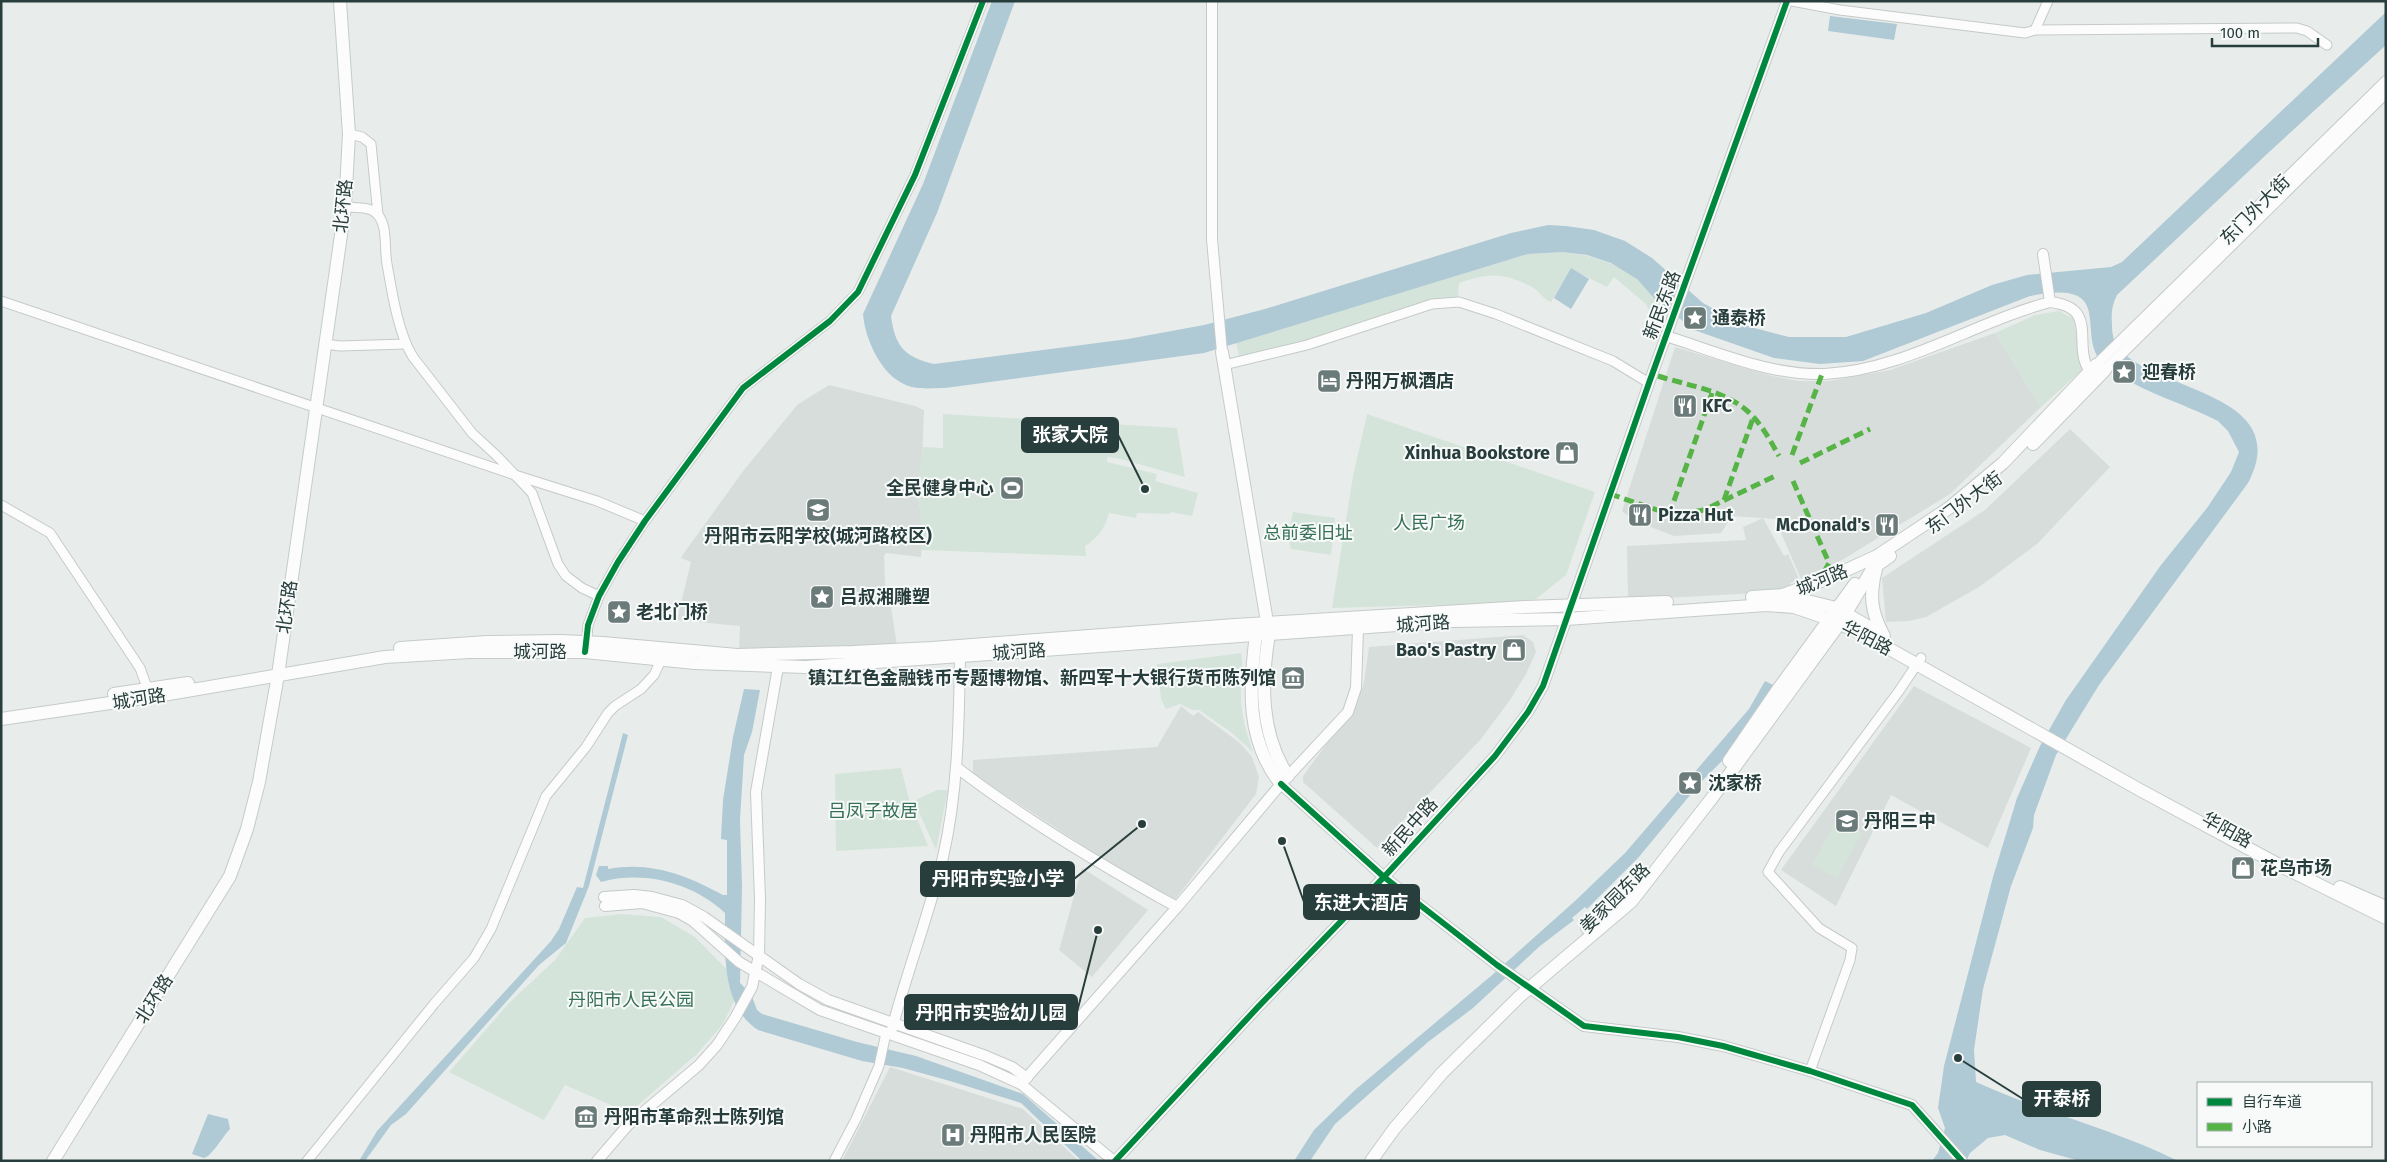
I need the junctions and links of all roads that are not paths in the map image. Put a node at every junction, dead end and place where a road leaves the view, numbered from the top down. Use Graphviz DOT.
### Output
graph roads {
  1 [pos="340,1"];
  2 [pos="983,1"];
  3 [pos="1212,1"];
  4 [pos="1787,1"];
  5 [pos="1792,1"];
  6 [pos="2048,1"];
  7 [pos="2035,30"];
  8 [pos="2326,45"];
  9 [pos="2386,81"];
  10 [pos="2386,93"];
  11 [pos="349,134"];
  12 [pos="344,207"];
  13 [pos="378,215"];
  14 [pos="2043,254"];
  15 [pos="1,301"];
  16 [pos="2049,301"];
  17 [pos="1666,336"];
  18 [pos="2127,342"];
  19 [pos="325,344"];
  20 [pos="406,344"];
  21 [pos="1222,352"];
  22 [pos="1224,365"];
  23 [pos="2097,371"];
  24 [pos="1649,383"];
  25 [pos="317,407"];
  26 [pos="515,475"];
  27 [pos="1,506"];
  28 [pos="645,521"];
  29 [pos="1877,561"];
  30 [pos="1859,564"];
  31 [pos="1783,595"];
  32 [pos="598,596"];
  33 [pos="1571,606"];
  34 [pos="1838,616"];
  35 [pos="1566,618"];
  36 [pos="1268,628"];
  37 [pos="1358,629"];
  38 [pos="1256,635"];
  39 [pos="1884,636"];
  40 [pos="586,647"];
  41 [pos="960,656"];
  42 [pos="662,658"];
  43 [pos="1919,661"];
  44 [pos="778,667"];
  45 [pos="278,672"];
  46 [pos="149,693"];
  47 [pos="1,711"];
  48 [pos="1,719"];
  49 [pos="2071,748"];
  50 [pos="956,767"];
  51 [pos="1284,780"];
  52 [pos="1384,877"];
  53 [pos="1177,907"];
  54 [pos="2386,907"];
  55 [pos="2386,918"];
  56 [pos="759,958"];
  57 [pos="755,972"];
  58 [pos="1523,983"];
  59 [pos="893,1024"];
  60 [pos="888,1034"];
  61 [pos="1810,1071"];
  62 [pos="1024,1081"];
  63 [pos="1117,1160"];
  64 [pos="53,1161"];
  65 [pos="308,1161"];
  66 [pos="597,1161"];
  67 [pos="834,1161"];
  68 [pos="1362,1161"];
  69 [pos="1372,1161"];
  70 [pos="1962,1161"];
  1 -- 11 [label="main road, 北环路"];
  2 -- 28 [label="street"];
  3 -- 21 [label="street"];
  4 -- 17 [label="street, 新民东路"];
  5 -- 7 [label="street"];
  6 -- 7 [label="street"];
  7 -- 8 [label="street"];
  9 -- 18 [label="street, 东门外大街"];
  10 -- 18 [label="street, 东门外大街"];
  11 -- 12 [label="main road, 北环路"];
  11 -- 13 [label="street"];
  12 -- 13 [label="street"];
  12 -- 19 [label="main road, 北环路"];
  13 -- 20 [label="street"];
  14 -- 16 [label="street"];
  15 -- 25 [label="street"];
  16 -- 17 [label="street"];
  16 -- 23 [label="street"];
  17 -- 24 [label="street, 新民东路"];
  18 -- 23 [label="street"];
  19 -- 20 [label="street"];
  19 -- 25 [label="main road, 北环路"];
  20 -- 26 [label="street"];
  21 -- 22 [label="main road"];
  22 -- 24 [label="street"];
  22 -- 36 [label="main road"];
  23 -- 29 [label="main road, 东门外大街"];
  24 -- 33 [label="street, 新民东路"];
  25 -- 26 [label="street"];
  25 -- 45 [label="main road, 北环路"];
  26 -- 28 [label="street"];
  26 -- 32 [label="street"];
  27 -- 46 [label="street"];
  28 -- 32 [label="street"];
  29 -- 30 [label="main road, 东门外大街"];
  29 -- 34 [label="main road, 东门外大街"];
  29 -- 39 [label="main road"];
  30 -- 31 [label="main road, 城河路"];
  31 -- 33 [label="main road, 城河路"];
  31 -- 34 [label="main road, 城河路"];
  32 -- 40 [label="street"];
  33 -- 35 [label="street, 新民东路"];
  33 -- 36 [label="main road, 城河路"];
  34 -- 35 [label="main road, 城河路"];
  34 -- 39 [label="main road, 华阳路"];
  34 -- 43 [label="main road, 华阳路"];
  34 -- 58 [label="main road, 姜家园东路"];
  35 -- 37 [label="main road, 城河路"];
  35 -- 52 [label="street, 新民中路"];
  36 -- 37 [label="main road, 城河路"];
  36 -- 38 [label="main road, 城河路"];
  36 -- 40 [label="main road, 城河路"];
  36 -- 51 [label="main road"];
  37 -- 51 [label="street"];
  38 -- 41 [label="main road, 城河路"];
  38 -- 51 [label="main road"];
  39 -- 43 [label="main road, 华阳路"];
  40 -- 42 [label="main road, 城河路"];
  40 -- 45 [label="main road, 城河路"];
  41 -- 44 [label="main road, 城河路"];
  41 -- 50 [label="street"];
  42 -- 44 [label="main road, 城河路"];
  42 -- 65 [label="street"];
  43 -- 49 [label="main road, 华阳路"];
  43 -- 61 [label="street"];
  44 -- 56 [label="street"];
  45 -- 46 [label="main road, 城河路"];
  45 -- 64 [label="main road, 北环路"];
  46 -- 47 [label="main road, 城河路"];
  46 -- 48 [label="main road, 城河路"];
  49 -- 54 [label="main road, 华阳路"];
  49 -- 55 [label="main road"];
  50 -- 53 [label="street"];
  50 -- 59 [label="street"];
  51 -- 52 [label="street"];
  51 -- 53 [label="street"];
  52 -- 58 [label="street"];
  52 -- 63 [label="street, 新民中路"];
  53 -- 62 [label="street"];
  56 -- 57 [label="street"];
  56 -- 57 [label="street"];
  56 -- 59 [label="street"];
  57 -- 60 [label="street"];
  57 -- 66 [label="street"];
  58 -- 61 [label="street"];
  58 -- 68 [label="main road, 姜家园东路"];
  58 -- 69 [label="main road, 姜家园东路"];
  59 -- 60 [label="street"];
  59 -- 62 [label="street"];
  60 -- 62 [label="street"];
  60 -- 67 [label="street"];
  61 -- 70 [label="street"];
  62 -- 63 [label="street"];
}
